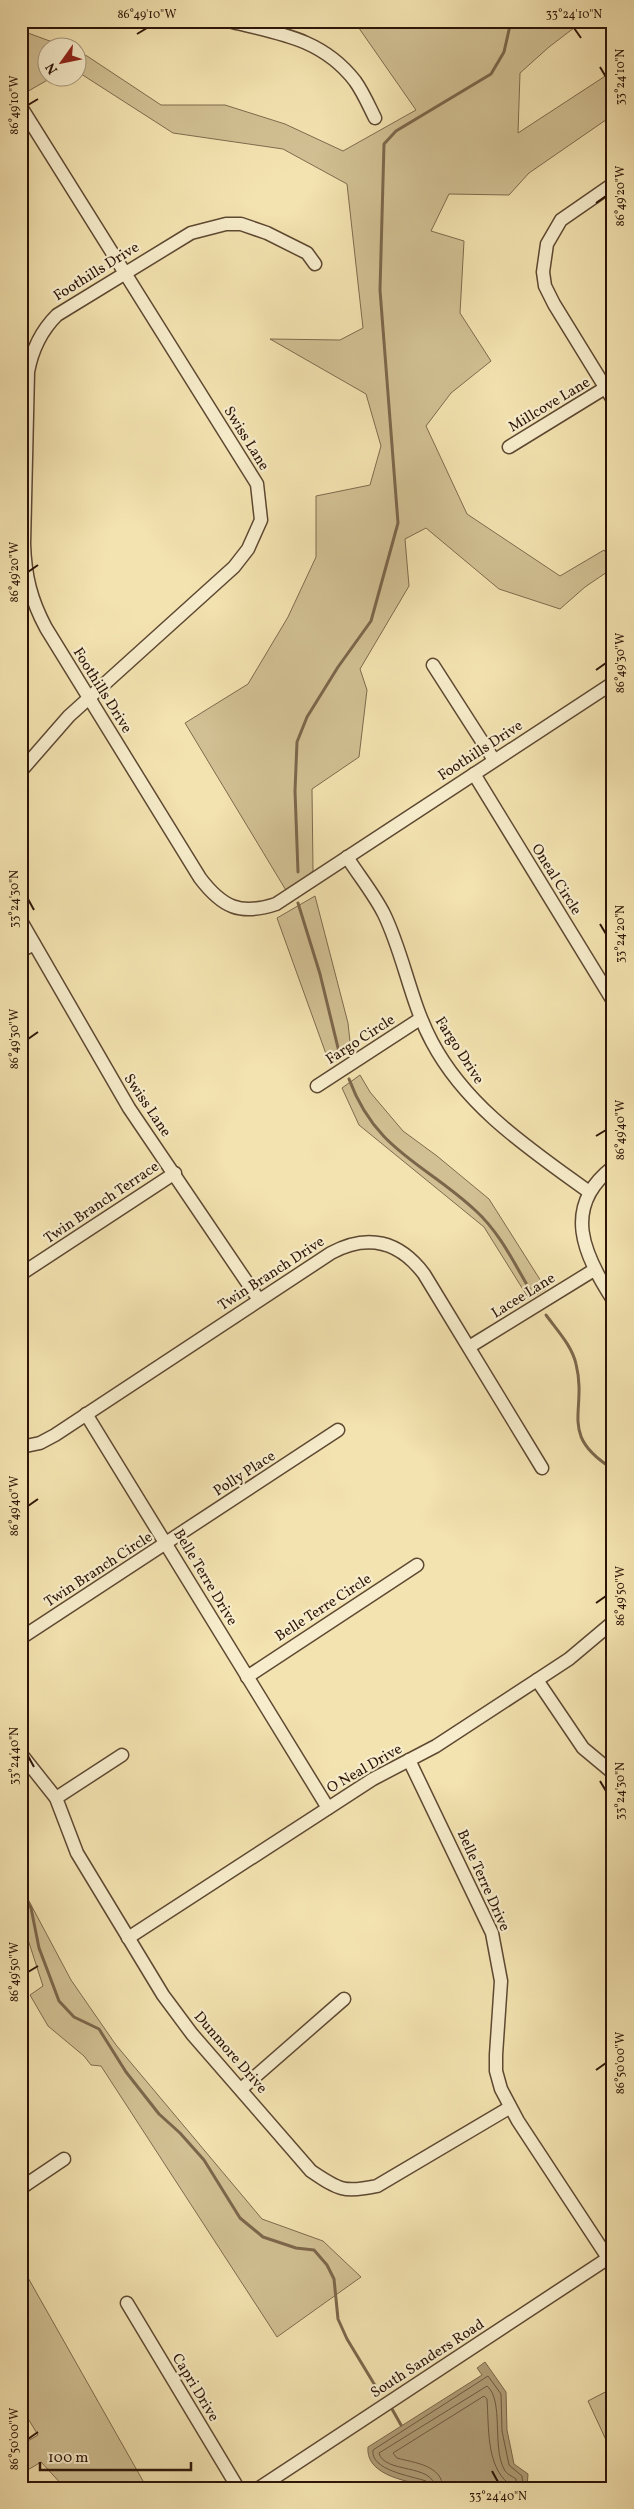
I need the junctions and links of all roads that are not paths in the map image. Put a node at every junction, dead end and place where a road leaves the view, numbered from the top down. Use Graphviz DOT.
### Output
graph roads {
  1 [pos="228,21"];
  2 [pos="259,25"];
  3 [pos="21,107"];
  4 [pos="375,118"];
  5 [pos="613,184"];
  6 [pos="316,264"];
  7 [pos="124,273"];
  8 [pos="605,388"];
  9 [pos="613,400"];
  10 [pos="509,447"];
  11 [pos="434,665"];
  12 [pos="613,683"];
  13 [pos="89,697"];
  14 [pos="494,760"];
  15 [pos="21,771"];
  16 [pos="474,774"];
  17 [pos="347,857"];
  18 [pos="21,921"];
  19 [pos="34,944"];
  20 [pos="21,951"];
  21 [pos="613,1001"];
  22 [pos="420,1019"];
  23 [pos="317,1086"];
  24 [pos="613,1167"];
  25 [pos="174,1173"];
  26 [pos="589,1192"];
  27 [pos="594,1270"];
  28 [pos="21,1274"];
  29 [pos="259,1300"];
  30 [pos="613,1300"];
  31 [pos="469,1347"];
  32 [pos="86,1414"];
  33 [pos="338,1430"];
  34 [pos="21,1447"];
  35 [pos="542,1468"];
  36 [pos="167,1543"];
  37 [pos="418,1565"];
  38 [pos="613,1622"];
  39 [pos="21,1638"];
  40 [pos="247,1677"];
  41 [pos="537,1680"];
  42 [pos="21,1754"];
  43 [pos="122,1755"];
  44 [pos="409,1760"];
  45 [pos="613,1773"];
  46 [pos="56,1798"];
  47 [pos="328,1808"];
  48 [pos="128,1938"];
  49 [pos="344,1999"];
  50 [pos="241,2089"];
  51 [pos="509,2108"];
  52 [pos="64,2160"];
  53 [pos="21,2188"];
  54 [pos="610,2256"];
  55 [pos="127,2303"];
  56 [pos="263,2487"];
  57 [pos="238,2488"];
  1 -- 2 [label="street"];
  2 -- 4 [label="street"];
  3 -- 7 [label="street, Swiss Lane"];
  5 -- 8 [label="street"];
  6 -- 7 [label="street, Foothills Drive"];
  7 -- 13 [label="street, Foothills Drive"];
  7 -- 13 [label="street, Swiss Lane"];
  8 -- 9 [label="street"];
  8 -- 10 [label="street, Millcove Lane"];
  11 -- 14 [label="street"];
  12 -- 14 [label="street, Foothills Drive"];
  13 -- 15 [label="street, Swiss Lane"];
  13 -- 17 [label="street, Foothills Drive"];
  14 -- 16 [label="street, Foothills Drive"];
  16 -- 17 [label="street, Foothills Drive"];
  16 -- 21 [label="street, Oneal Circle"];
  17 -- 22 [label="street, Fargo Drive"];
  18 -- 19 [label="street, Swiss Lane"];
  19 -- 20 [label="street"];
  19 -- 25 [label="street, Swiss Lane"];
  22 -- 23 [label="street, Fargo Circle"];
  22 -- 26 [label="street, Fargo Drive"];
  24 -- 26 [label="street"];
  25 -- 28 [label="street, Twin Branch Terrace"];
  25 -- 29 [label="street, Swiss Lane"];
  26 -- 27 [label="street"];
  27 -- 30 [label="street"];
  27 -- 31 [label="street, Lacee Lane"];
  29 -- 31 [label="street, Twin Branch Drive"];
  29 -- 32 [label="street, Twin Branch Drive"];
  31 -- 35 [label="street, Twin Branch Drive"];
  32 -- 34 [label="street, Twin Branch Drive"];
  32 -- 36 [label="street, Belle Terre Drive"];
  33 -- 36 [label="street, Polly Place"];
  36 -- 39 [label="street, Twin Branch Circle"];
  36 -- 40 [label="street, Belle Terre Drive"];
  37 -- 40 [label="street, Belle Terre Circle"];
  38 -- 41 [label="street, O Neal Drive"];
  40 -- 47 [label="street, Belle Terre Drive"];
  41 -- 44 [label="street, O Neal Drive"];
  41 -- 45 [label="street"];
  42 -- 46 [label="street, Dunmore Drive"];
  43 -- 46 [label="street"];
  44 -- 47 [label="street, O Neal Drive"];
  44 -- 51 [label="street, Belle Terre Drive"];
  46 -- 48 [label="street, Dunmore Drive"];
  47 -- 48 [label="street, O Neal Drive"];
  48 -- 50 [label="street, Dunmore Drive"];
  49 -- 50 [label="street"];
  50 -- 51 [label="street, Dunmore Drive"];
  51 -- 54 [label="street, Belle Terre Drive"];
  52 -- 53 [label="street"];
  54 -- 56 [label="street, South Sanders Road"];
  55 -- 57 [label="street, Capri Drive"];
}
